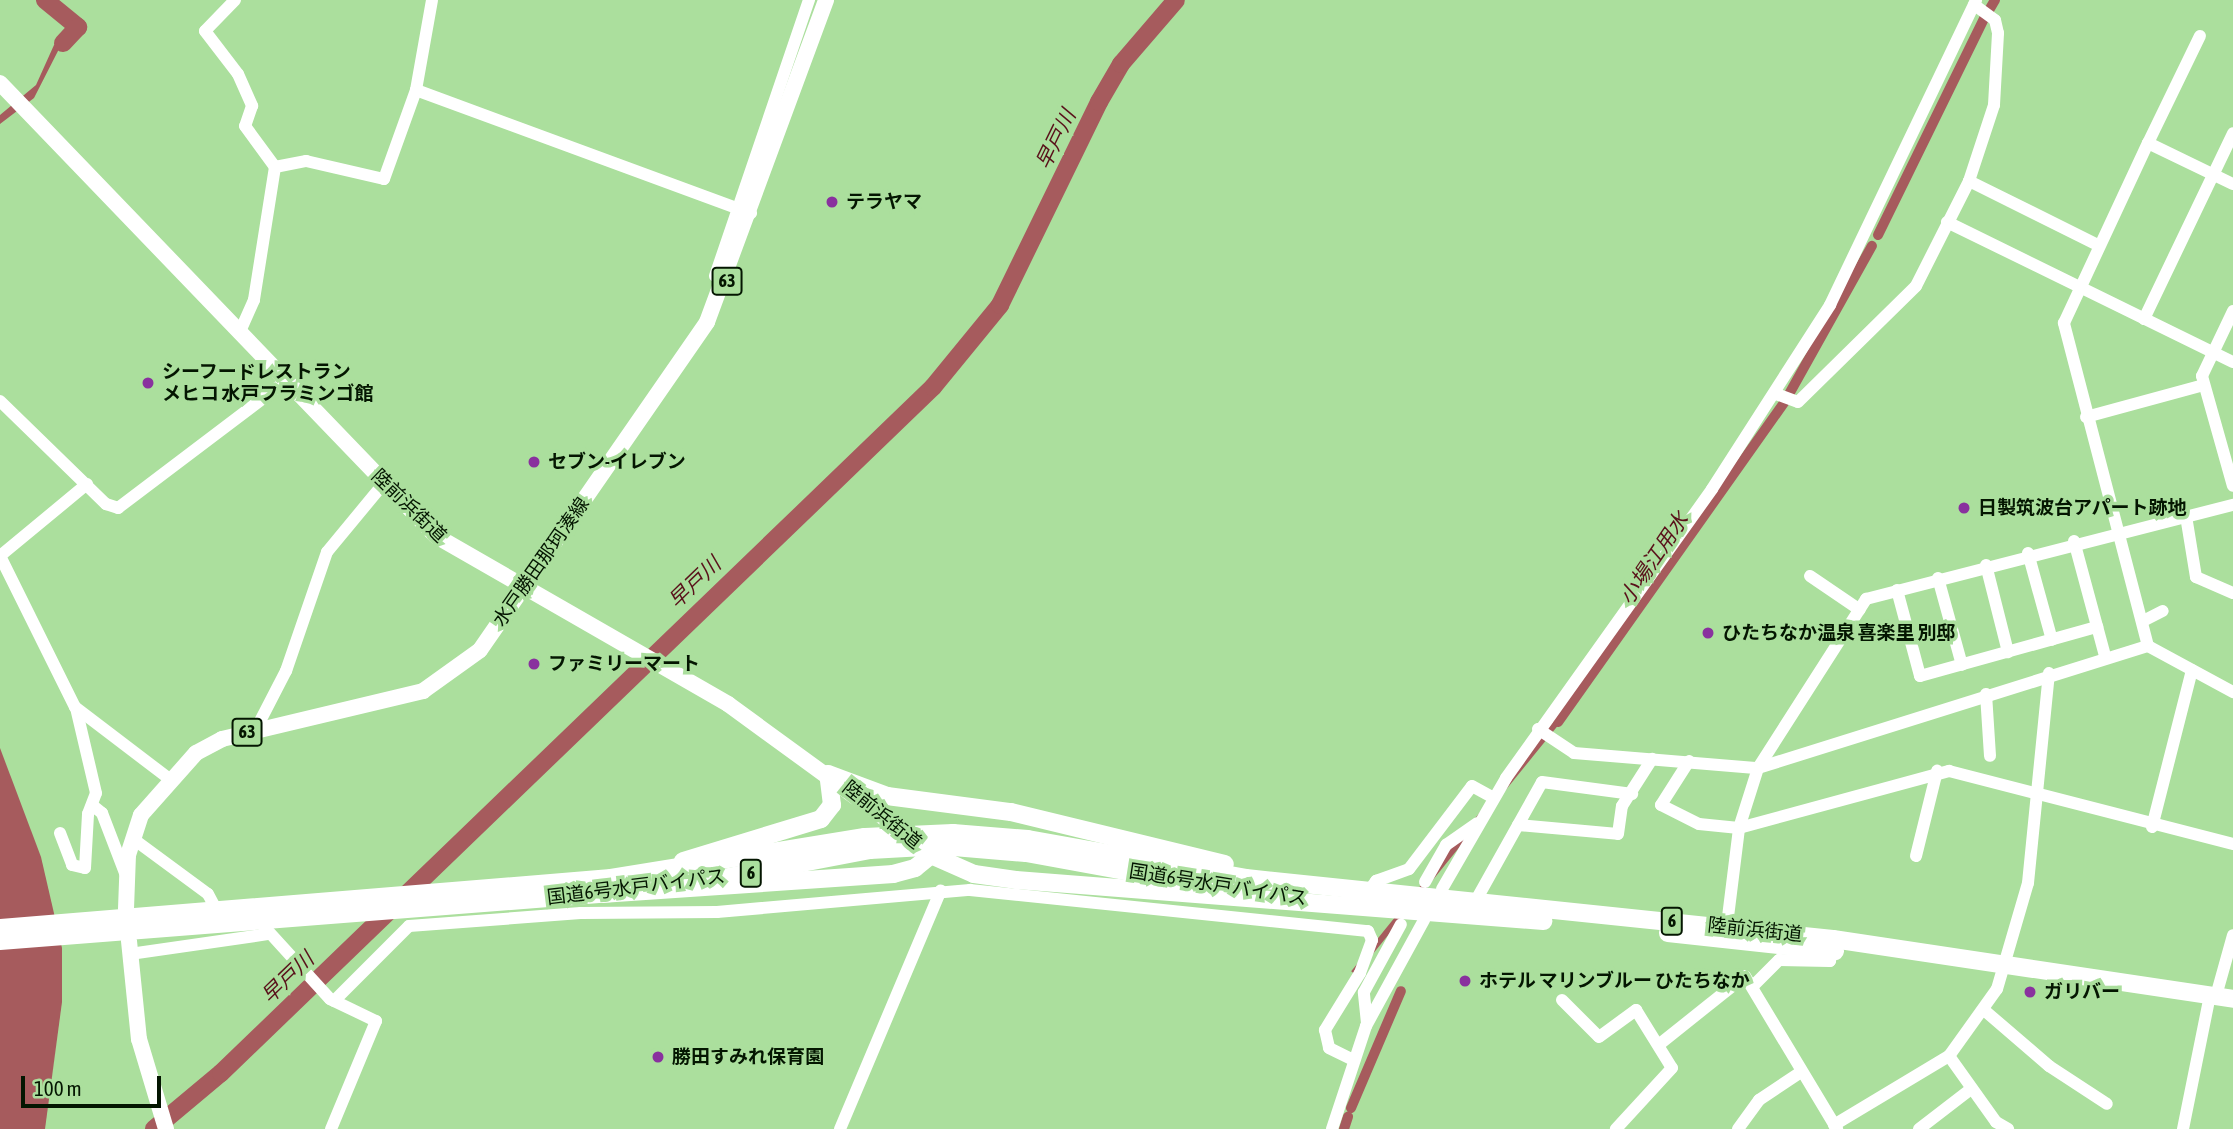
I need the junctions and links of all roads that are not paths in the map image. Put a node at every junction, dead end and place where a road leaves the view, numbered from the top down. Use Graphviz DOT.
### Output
graph roads {
  1 [pos="235,0"];
  2 [pos="432,0"];
  3 [pos="809,0"];
  4 [pos="826,0"];
  5 [pos="1975,3"];
  6 [pos="2200,36"];
  7 [pos="0,83"];
  8 [pos="416,90"];
  9 [pos="2233,134"];
  10 [pos="2148,143"];
  11 [pos="275,167"];
  12 [pos="2215,175"];
  13 [pos="1969,181"];
  14 [pos="2233,184"];
  15 [pos="744,211"];
  16 [pos="1947,222"];
  17 [pos="2098,245"];
  18 [pos="715,276"];
  19 [pos="2077,286"];
  20 [pos="2233,311"];
  21 [pos="2144,319"];
  22 [pos="240,332"];
  23 [pos="2213,352"];
  24 [pos="2233,362"];
  25 [pos="286,381"];
  26 [pos="2204,385"];
  27 [pos="1776,394"];
  28 [pos="0,401"];
  29 [pos="2086,417"];
  30 [pos="384,483"];
  31 [pos="87,484"];
  32 [pos="2233,486"];
  33 [pos="2233,505"];
  34 [pos="2186,516"];
  35 [pos="2116,533"];
  36 [pos="2074,541"];
  37 [pos="2028,553"];
  38 [pos="0,556"];
  39 [pos="1986,565"];
  40 [pos="1810,576"];
  41 [pos="1938,578"];
  42 [pos="523,587"];
  43 [pos="1891,591"];
  44 [pos="2233,593"];
  45 [pos="1860,610"];
  46 [pos="2163,611"];
  47 [pos="2143,621"];
  48 [pos="2097,627"];
  49 [pos="2052,640"];
  50 [pos="2148,646"];
  51 [pos="2008,652"];
  52 [pos="2105,656"];
  53 [pos="1962,665"];
  54 [pos="2192,670"];
  55 [pos="2049,673"];
  56 [pos="2233,692"];
  57 [pos="1986,694"];
  58 [pos="75,707"];
  59 [pos="1538,729"];
  60 [pos="254,730"];
  61 [pos="1990,756"];
  62 [pos="1652,759"];
  63 [pos="1689,761"];
  64 [pos="1758,768"];
  65 [pos="1937,771"];
  66 [pos="828,774"];
  67 [pos="167,778"];
  68 [pos="1632,794"];
  69 [pos="1494,798"];
  70 [pos="2037,798"];
  71 [pos="92,805"];
  72 [pos="1481,821"];
  73 [pos="1518,825"];
  74 [pos="2152,827"];
  75 [pos="1739,828"];
  76 [pos="60,833"];
  77 [pos="132,838"];
  78 [pos="896,840"];
  79 [pos="2233,844"];
  80 [pos="936,851"];
  81 [pos="1916,856"];
  82 [pos="915,869"];
  83 [pos="125,873"];
  84 [pos="611,878"];
  85 [pos="972,882"];
  86 [pos="1425,882"];
  87 [pos="1335,889"];
  88 [pos="941,890"];
  89 [pos="1441,890"];
  90 [pos="918,891"];
  91 [pos="1368,892"];
  92 [pos="601,894"];
  93 [pos="1475,902"];
  94 [pos="1351,903"];
  95 [pos="126,909"];
  96 [pos="217,911"];
  97 [pos="1424,920"];
  98 [pos="1401,924"];
  99 [pos="103,927"];
  100 [pos="0,928"];
  101 [pos="264,928"];
  102 [pos="1726,933"];
  103 [pos="2233,935"];
  104 [pos="0,941"];
  105 [pos="130,947"];
  106 [pos="1832,951"];
  107 [pos="2006,966"];
  108 [pos="1754,986"];
  109 [pos="2220,997"];
  110 [pos="332,1000"];
  111 [pos="1562,1000"];
  112 [pos="1984,1010"];
  113 [pos="1367,1023"];
  114 [pos="1661,1043"];
  115 [pos="1949,1056"];
  116 [pos="1354,1060"];
  117 [pos="1801,1072"];
  118 [pos="1971,1090"];
  119 [pos="2107,1104"];
  120 [pos="1835,1127"];
  121 [pos="166,1129"];
  122 [pos="331,1129"];
  123 [pos="840,1129"];
  124 [pos="1332,1129"];
  125 [pos="1616,1129"];
  126 [pos="1738,1129"];
  127 [pos="1919,1129"];
  128 [pos="2008,1129"];
  129 [pos="2183,1129"];
  1 -- 11 [label="street"];
  2 -- 8 [label="street"];
  3 -- 15 [label="street"];
  4 -- 15 [label="main road, 水戸勝田那珂湊線 / 63"];
  5 -- 13 [label="street"];
  5 -- 27 [label="street"];
  6 -- 10 [label="street"];
  7 -- 22 [label="main road, 陸前浜街道"];
  8 -- 11 [label="street"];
  8 -- 15 [label="street"];
  9 -- 12 [label="street"];
  10 -- 12 [label="street"];
  10 -- 17 [label="street"];
  11 -- 22 [label="street"];
  12 -- 14 [label="street"];
  12 -- 21 [label="street"];
  13 -- 16 [label="street"];
  13 -- 17 [label="street"];
  15 -- 18 [label="street"];
  15 -- 42 [label="main road, 水戸勝田那珂湊線 / 63"];
  16 -- 19 [label="street"];
  16 -- 27 [label="street"];
  17 -- 19 [label="street"];
  19 -- 21 [label="street"];
  19 -- 29 [label="street"];
  20 -- 23 [label="street"];
  21 -- 23 [label="street"];
  22 -- 25 [label="main road, 陸前浜街道"];
  23 -- 24 [label="street"];
  23 -- 26 [label="street"];
  25 -- 30 [label="main road, 陸前浜街道"];
  25 -- 31 [label="street"];
  26 -- 29 [label="street"];
  26 -- 32 [label="street"];
  27 -- 59 [label="street"];
  28 -- 31 [label="street"];
  29 -- 35 [label="street"];
  30 -- 42 [label="main road, 陸前浜街道"];
  30 -- 60 [label="street"];
  31 -- 38 [label="street"];
  33 -- 34 [label="street"];
  34 -- 35 [label="street"];
  34 -- 44 [label="street"];
  35 -- 36 [label="street"];
  35 -- 47 [label="street"];
  36 -- 37 [label="street"];
  36 -- 48 [label="street"];
  37 -- 39 [label="street"];
  37 -- 49 [label="street"];
  38 -- 58 [label="street"];
  39 -- 41 [label="street"];
  39 -- 51 [label="street"];
  40 -- 45 [label="street"];
  41 -- 43 [label="street"];
  41 -- 53 [label="street"];
  42 -- 60 [label="main road, 水戸勝田那珂湊線 / 63"];
  42 -- 66 [label="main road, 陸前浜街道"];
  43 -- 45 [label="street"];
  43 -- 53 [label="street"];
  45 -- 64 [label="street"];
  46 -- 47 [label="street"];
  47 -- 50 [label="street"];
  48 -- 49 [label="street"];
  48 -- 52 [label="street"];
  49 -- 51 [label="street"];
  50 -- 52 [label="street"];
  50 -- 54 [label="street"];
  51 -- 53 [label="street"];
  52 -- 55 [label="street"];
  54 -- 56 [label="street"];
  54 -- 74 [label="street"];
  55 -- 57 [label="street"];
  55 -- 70 [label="street"];
  57 -- 61 [label="street"];
  57 -- 64 [label="street"];
  58 -- 67 [label="street"];
  58 -- 71 [label="street"];
  59 -- 62 [label="street"];
  59 -- 69 [label="street"];
  60 -- 67 [label="main road, 水戸勝田那珂湊線 / 63"];
  62 -- 63 [label="street"];
  62 -- 68 [label="street"];
  63 -- 64 [label="street"];
  63 -- 75 [label="street"];
  64 -- 75 [label="street"];
  65 -- 70 [label="street"];
  65 -- 75 [label="street"];
  65 -- 81 [label="street"];
  66 -- 80 [label="main road, 陸前浜街道"];
  66 -- 84 [label="highway"];
  66 -- 87 [label="highway"];
  67 -- 77 [label="main road, 水戸勝田那珂湊線 / 63"];
  68 -- 73 [label="street"];
  68 -- 73 [label="street"];
  69 -- 72 [label="street"];
  69 -- 91 [label="street"];
  70 -- 74 [label="street"];
  70 -- 107 [label="street"];
  71 -- 76 [label="street"];
  71 -- 83 [label="street"];
  72 -- 86 [label="street"];
  72 -- 89 [label="street"];
  73 -- 93 [label="street"];
  74 -- 79 [label="street"];
  75 -- 102 [label="street"];
  77 -- 83 [label="main road, 水戸勝田那珂湊線 / 63"];
  77 -- 96 [label="street"];
  78 -- 80 [label="highway, 国道6号水戸バイパス / 6"];
  78 -- 84 [label="highway, 国道6号水戸バイパス / 6"];
  78 -- 87 [label="highway, 国道6号水戸バイパス / 6"];
  78 -- 92 [label="highway, 国道6号水戸バイパス / 6"];
  80 -- 82 [label="highway"];
  80 -- 85 [label="highway"];
  80 -- 94 [label="highway, 国道6号水戸バイパス / 6"];
  82 -- 90 [label="street"];
  82 -- 92 [label="highway"];
  83 -- 95 [label="main road, 水戸勝田那珂湊線 / 63"];
  84 -- 96 [label="highway, 国道6号水戸バイパス / 6"];
  85 -- 88 [label="street"];
  85 -- 94 [label="highway"];
  85 -- 116 [label="street"];
  87 -- 91 [label="highway, 陸前浜街道 / 6"];
  88 -- 90 [label="street"];
  88 -- 123 [label="street"];
  90 -- 110 [label="street"];
  91 -- 93 [label="highway, 陸前浜街道 / 6"];
  92 -- 101 [label="highway, 国道6号水戸バイパス / 6"];
  93 -- 102 [label="highway, 陸前浜街道 / 6"];
  94 -- 102 [label="highway, 陸前浜街道 / 6"];
  96 -- 99 [label="highway, 国道6号水戸バイパス / 6"];
  97 -- 113 [label="street"];
  98 -- 113 [label="street"];
  99 -- 100 [label="highway, 国道6号水戸バイパス / 6"];
  99 -- 101 [label="highway, 国道6号水戸バイパス / 6"];
  99 -- 104 [label="highway, 国道6号水戸バイパス / 6"];
  101 -- 105 [label="street"];
  101 -- 110 [label="street"];
  102 -- 106 [label="highway, 陸前浜街道 / 6"];
  102 -- 107 [label="highway, 陸前浜街道 / 6"];
  103 -- 109 [label="street"];
  105 -- 121 [label="main road"];
  106 -- 107 [label="highway, 陸前浜街道 / 6"];
  106 -- 108 [label="street"];
  107 -- 109 [label="highway, 陸前浜街道 / 6"];
  107 -- 112 [label="street"];
  108 -- 114 [label="street"];
  108 -- 117 [label="street"];
  109 -- 129 [label="street"];
  110 -- 122 [label="street"];
  111 -- 114 [label="street"];
  112 -- 115 [label="street"];
  112 -- 119 [label="street"];
  113 -- 116 [label="street"];
  114 -- 125 [label="street"];
  115 -- 118 [label="street"];
  115 -- 120 [label="street"];
  116 -- 124 [label="street"];
  117 -- 120 [label="street"];
  117 -- 126 [label="street"];
  118 -- 127 [label="street"];
  118 -- 128 [label="street"];
}
